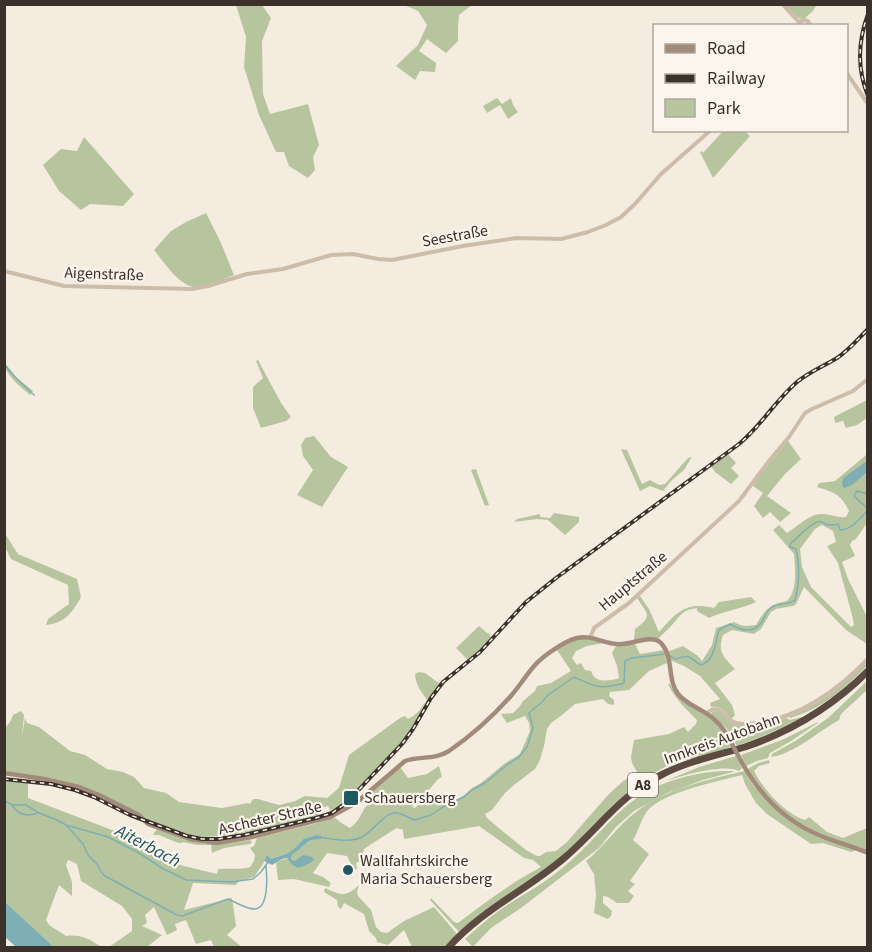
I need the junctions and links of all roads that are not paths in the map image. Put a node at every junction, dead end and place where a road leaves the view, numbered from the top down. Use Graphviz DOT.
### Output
graph roads {
  1 [pos="782,4"];
  2 [pos="799,24"];
  3 [pos="810,24"];
  4 [pos="848,75"];
  5 [pos="867,104"];
  6 [pos="709,132"];
  7 [pos="4,271"];
  8 [pos="168,288"];
  9 [pos="867,379"];
  10 [pos="590,638"];
  11 [pos="867,659"];
  12 [pos="867,671"];
  13 [pos="867,676"];
  14 [pos="707,713"];
  15 [pos="4,773"];
  16 [pos="867,853"];
  17 [pos="448,948"];
  18 [pos="453,948"];
  1 -- 2 [label="street"];
  2 -- 3 [label="street"];
  4 -- 5 [label="street"];
  6 -- 8 [label="street, Seestraße"];
  7 -- 8 [label="street, Aigenstraße"];
  9 -- 10 [label="street, Hauptstraße"];
  10 -- 14 [label="main road"];
  10 -- 15 [label="main road, Ascheter Straße"];
  11 -- 14 [label="street"];
  12 -- 17 [label="highway, Innkreis Autobahn / A8"];
  13 -- 18 [label="highway, Innkreis Autobahn / A8"];
  14 -- 16 [label="main road, bridge"];
}
